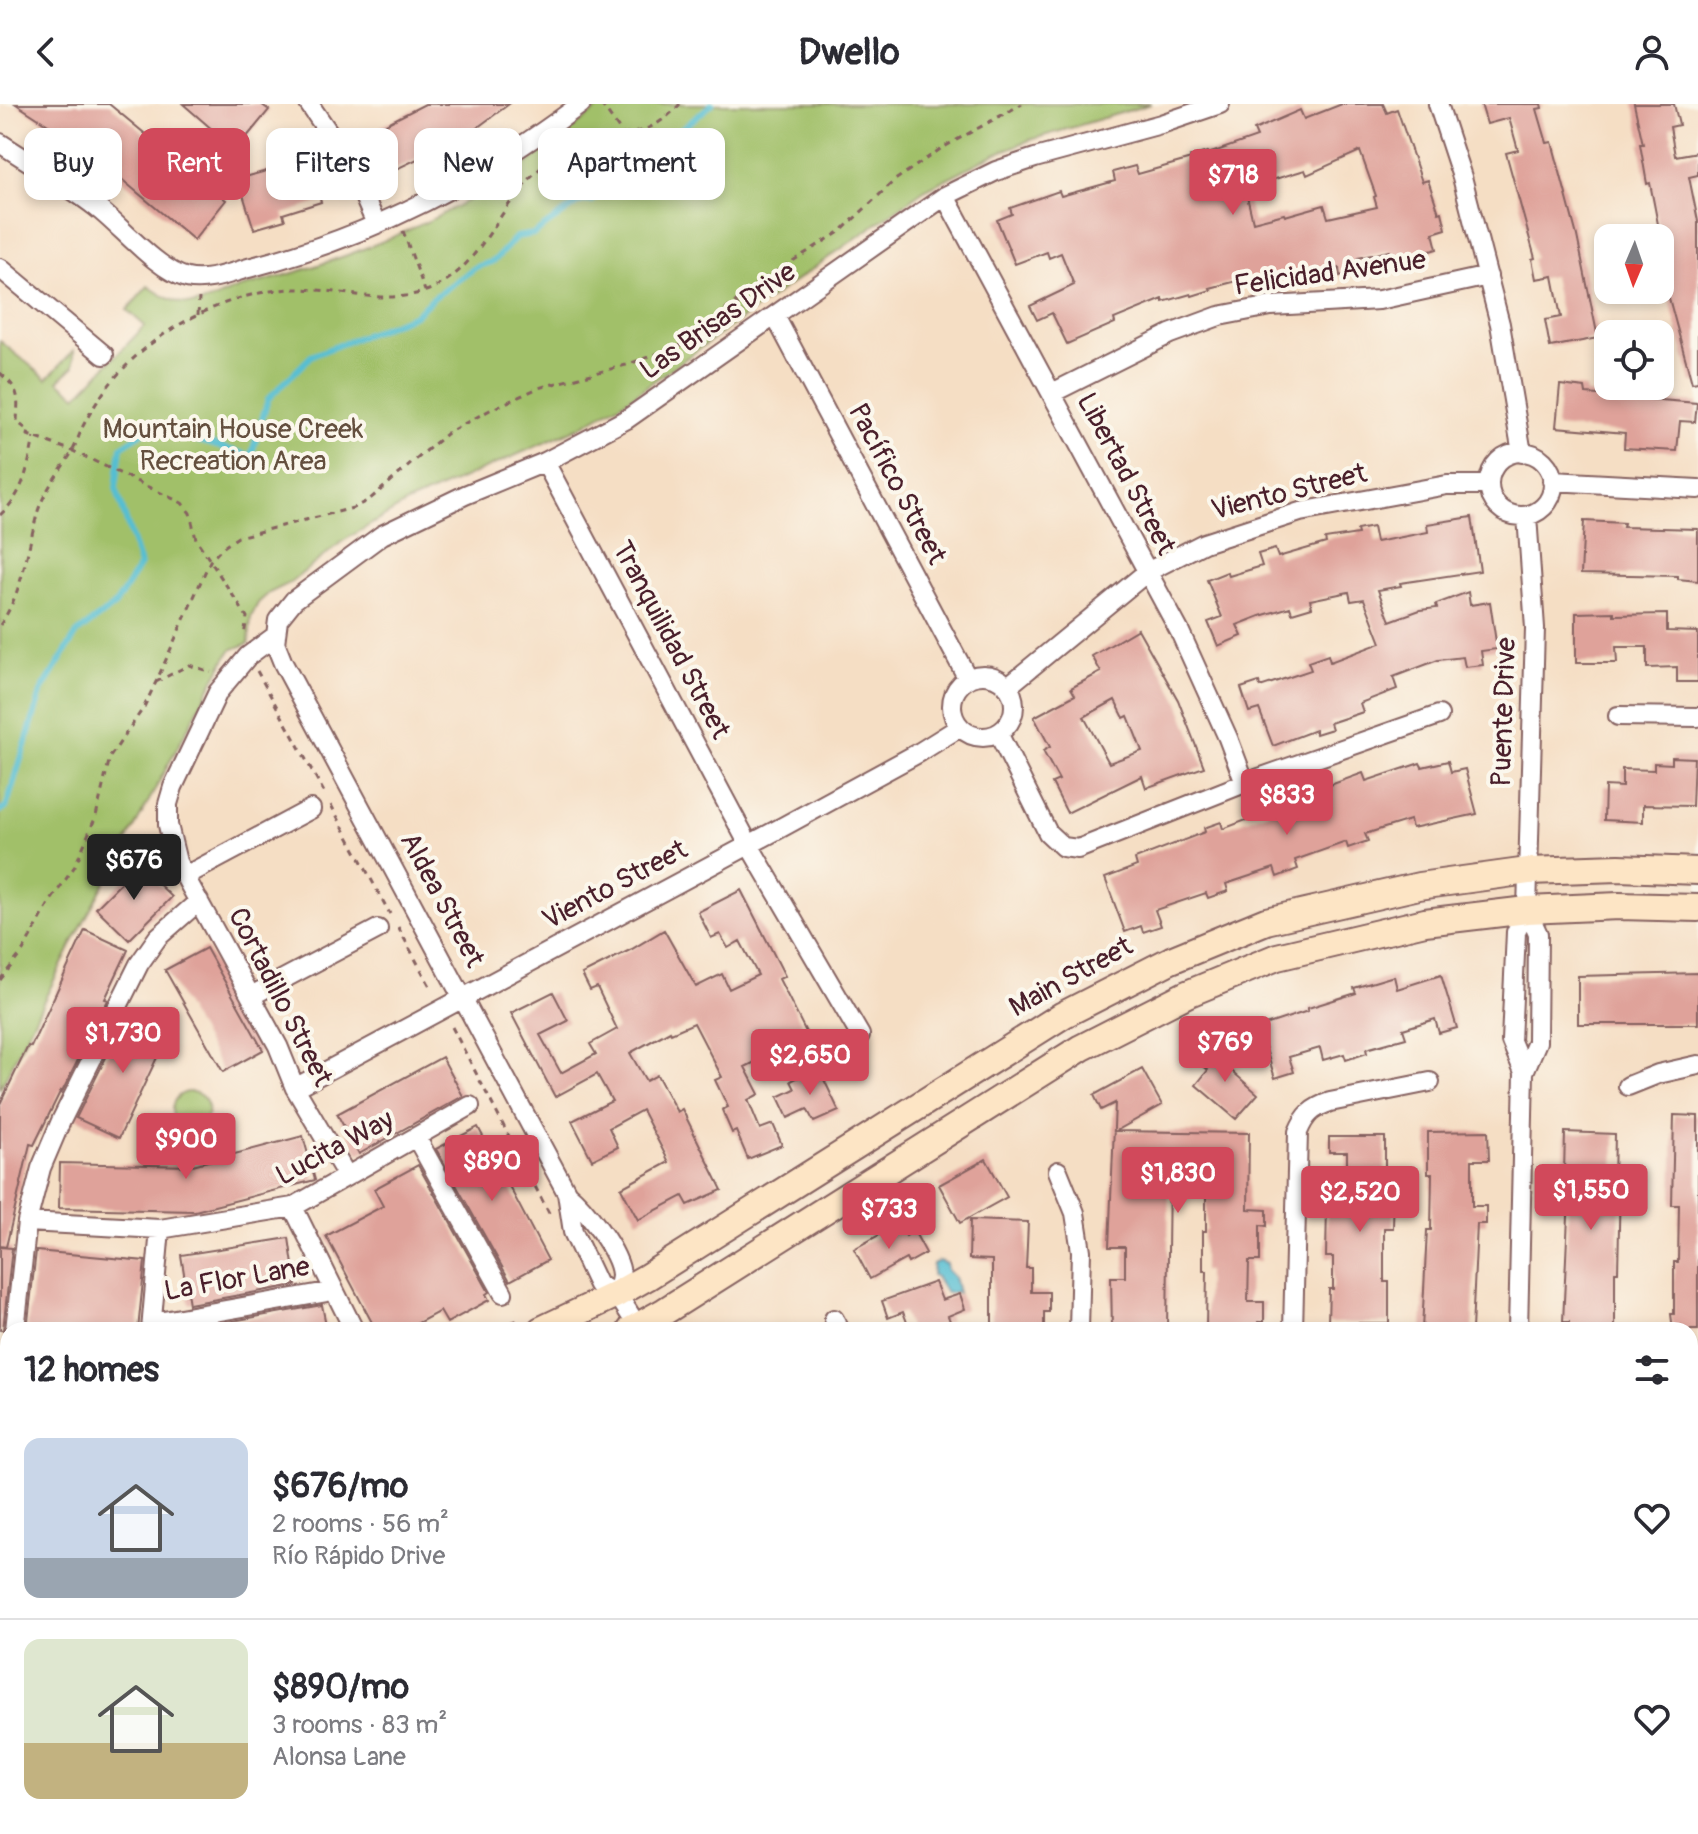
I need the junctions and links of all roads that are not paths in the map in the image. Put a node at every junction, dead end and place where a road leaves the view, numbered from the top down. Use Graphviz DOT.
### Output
graph roads {
  1 [pos="309,104"];
  2 [pos="580,104"];
  3 [pos="1220,104"];
  4 [pos="1438,104"];
  5 [pos="0,143"];
  6 [pos="945,196"];
  7 [pos="376,224"];
  8 [pos="0,268"];
  9 [pos="1488,276"];
  10 [pos="775,316"];
  11 [pos="104,355"];
  12 [pos="1052,393"];
  13 [pos="1522,453"];
  14 [pos="545,462"];
  15 [pos="1552,481"];
  16 [pos="1489,485"];
  17 [pos="1698,489"];
  18 [pos="1527,516"];
  19 [pos="1147,572"];
  20 [pos="275,634"];
  21 [pos="968,679"];
  22 [pos="1007,687"];
  23 [pos="1439,715"];
  24 [pos="1618,716"];
  25 [pos="1698,717"];
  26 [pos="960,727"];
  27 [pos="998,733"];
  28 [pos="1245,783"];
  29 [pos="311,809"];
  30 [pos="749,845"];
  31 [pos="1528,871"];
  32 [pos="1698,871"];
  33 [pos="185,876"];
  34 [pos="199,901"];
  35 [pos="1698,908"];
  36 [pos="1527,910"];
  37 [pos="378,929"];
  38 [pos="251,996"];
  39 [pos="464,999"];
  40 [pos="860,1035"];
  41 [pos="1698,1065"];
  42 [pos="1430,1082"];
  43 [pos="1628,1086"];
  44 [pos="295,1088"];
  45 [pos="470,1106"];
  46 [pos="416,1137"];
  47 [pos="1058,1171"];
  48 [pos="347,1176"];
  49 [pos="567,1193"];
  50 [pos="293,1207"];
  51 [pos="27,1222"];
  52 [pos="160,1229"];
  53 [pos="333,1291"];
  54 [pos="503,1293"];
  55 [pos="617,1294"];
  56 [pos="16,1322"];
  57 [pos="152,1322"];
  58 [pos="177,1322"];
  59 [pos="350,1322"];
  60 [pos="539,1322"];
  61 [pos="633,1322"];
  62 [pos="648,1322"];
  63 [pos="1079,1322"];
  64 [pos="1293,1322"];
  65 [pos="1518,1322"];
  1 -- 7 [label="street"];
  2 -- 7 [label="street"];
  3 -- 6 [label="street, Las Brisas Drive"];
  4 -- 9 [label="street"];
  5 -- 7 [label="street"];
  6 -- 10 [label="street, Las Brisas Drive"];
  6 -- 12 [label="street, Libertad Street"];
  8 -- 11 [label="street"];
  9 -- 12 [label="street, Felicidad Avenue"];
  9 -- 13 [label="street"];
  10 -- 14 [label="street, Las Brisas Drive"];
  10 -- 21 [label="street, Pacífico Street"];
  12 -- 19 [label="street, Libertad Street"];
  13 -- 15 [label="street"];
  13 -- 16 [label="street"];
  14 -- 20 [label="street, Las Brisas Drive"];
  14 -- 30 [label="street, Tranquilidad Street"];
  15 -- 17 [label="street"];
  15 -- 18 [label="street"];
  16 -- 18 [label="street"];
  16 -- 19 [label="street, Viento Street"];
  18 -- 31 [label="street, Puente Drive"];
  19 -- 22 [label="street, Viento Street"];
  19 -- 28 [label="street, Libertad Street"];
  20 -- 33 [label="street, Cortadillo Street"];
  20 -- 39 [label="street, Aldea Street"];
  21 -- 22 [label="street"];
  21 -- 26 [label="street"];
  22 -- 27 [label="street"];
  23 -- 28 [label="street"];
  24 -- 25 [label="street"];
  26 -- 27 [label="street"];
  26 -- 30 [label="street, Viento Street"];
  27 -- 28 [label="street"];
  29 -- 33 [label="street"];
  30 -- 39 [label="street, Viento Street"];
  30 -- 40 [label="street, Tranquilidad Street"];
  31 -- 32 [label="street, Main Street"];
  31 -- 36 [label="street, Puente Drive"];
  31 -- 55 [label="street, Main Street"];
  33 -- 34 [label="street, Cortadillo Street"];
  34 -- 38 [label="street, Cortadillo Street"];
  34 -- 51 [label="street"];
  35 -- 36 [label="street"];
  36 -- 62 [label="street"];
  36 -- 65 [label="street, Puente Drive"];
  37 -- 38 [label="street"];
  38 -- 44 [label="street, Cortadillo Street"];
  39 -- 44 [label="street, Viento Street"];
  39 -- 49 [label="street, Aldea Street"];
  41 -- 43 [label="street"];
  42 -- 64 [label="street"];
  44 -- 48 [label="street, Cortadillo Street"];
  45 -- 46 [label="street, Lucita Way"];
  46 -- 48 [label="street, Lucita Way"];
  46 -- 54 [label="street"];
  47 -- 63 [label="street"];
  48 -- 50 [label="street, Lucita Way"];
  49 -- 55 [label="street, Aldea Street"];
  49 -- 55 [label="street, Aldea Street"];
  50 -- 52 [label="street, Lucita Way"];
  50 -- 53 [label="street"];
  51 -- 52 [label="street, Lucita Way"];
  51 -- 56 [label="street"];
  52 -- 57 [label="street"];
  53 -- 58 [label="street, La Flor Lane"];
  53 -- 59 [label="street"];
  55 -- 60 [label="street, Main Street"];
  55 -- 61 [label="street, Aldea Street"];
}
